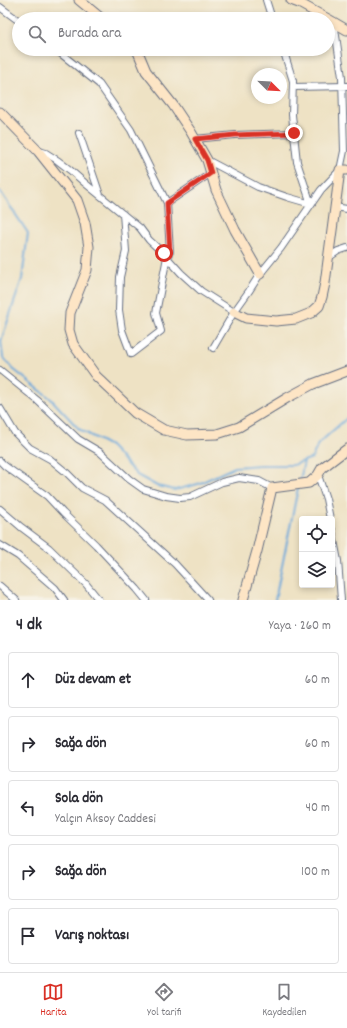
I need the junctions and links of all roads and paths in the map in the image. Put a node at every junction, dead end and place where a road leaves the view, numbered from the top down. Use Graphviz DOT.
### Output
graph roads {
  1 [pos="79,0"];
  2 [pos="266,0"];
  3 [pos="291,0"];
  4 [pos="0,7"];
  5 [pos="94,12"];
  6 [pos="270,12"];
  7 [pos="315,12"];
  8 [pos="12,16"];
  9 [pos="335,23"];
  10 [pos="347,30"];
  11 [pos="335,44"];
  12 [pos="64,56"];
  13 [pos="140,56"];
  14 [pos="284,56"];
  15 [pos="345,86"];
  16 [pos="293,87"];
  17 [pos="0,112"];
  18 [pos="79,133"];
  19 [pos="294,133"];
  20 [pos="195,139"];
  21 [pos="38,151"];
  22 [pos="207,160"];
  23 [pos="343,170"];
  24 [pos="211,173"];
  25 [pos="100,195"];
  26 [pos="167,203"];
  27 [pos="311,204"];
  28 [pos="334,207"];
  29 [pos="347,209"];
  30 [pos="123,214"];
  31 [pos="347,248"];
  32 [pos="166,257"];
  33 [pos="328,258"];
  34 [pos="260,274"];
  35 [pos="234,312"];
  36 [pos="213,348"];
  37 [pos="0,370"];
  38 [pos="347,371"];
  39 [pos="0,408"];
  40 [pos="347,450"];
  41 [pos="0,461"];
  42 [pos="318,475"];
  43 [pos="272,488"];
  44 [pos="0,509"];
  45 [pos="329,516"];
  46 [pos="0,545"];
  47 [pos="335,546"];
  48 [pos="0,586"];
  49 [pos="16,600"];
  50 [pos="64,600"];
  51 [pos="98,600"];
  52 [pos="146,600"];
  53 [pos="208,600"];
  54 [pos="243,600"];
  55 [pos="341,600"];
  1 -- 5 [label="street"];
  2 -- 6 [label="street"];
  3 -- 7 [label="street"];
  4 -- 8 [label="street"];
  9 -- 10 [label="street"];
  11 -- 15 [label="street"];
  12 -- 26 [label="street"];
  13 -- 20 [label="street"];
  14 -- 16 [label="street"];
  15 -- 16 [label="street"];
  15 -- 23 [label="street"];
  16 -- 19 [label="street"];
  17 -- 21 [label="street"];
  18 -- 25 [label="street"];
  19 -- 20 [label="street"];
  19 -- 27 [label="street"];
  20 -- 22 [label="street"];
  21 -- 25 [label="street"];
  21 -- 38 [label="street"];
  22 -- 24 [label="street"];
  22 -- 27 [label="street"];
  23 -- 27 [label="street"];
  23 -- 28 [label="street"];
  24 -- 26 [label="street"];
  24 -- 34 [label="street"];
  25 -- 30 [label="street"];
  26 -- 32 [label="street"];
  27 -- 34 [label="street"];
  28 -- 29 [label="street"];
  28 -- 33 [label="street"];
  30 -- 32 [label="street"];
  30 -- 32 [label="street"];
  31 -- 33 [label="street"];
  32 -- 35 [label="street"];
  33 -- 35 [label="street"];
  34 -- 35 [label="street"];
  35 -- 36 [label="street"];
  37 -- 43 [label="street"];
  39 -- 53 [label="street"];
  40 -- 42 [label="street"];
  41 -- 52 [label="street"];
  42 -- 43 [label="street"];
  42 -- 45 [label="street"];
  43 -- 54 [label="street"];
  44 -- 51 [label="street"];
  46 -- 50 [label="street"];
  47 -- 55 [label="street"];
  48 -- 49 [label="street"];
}
